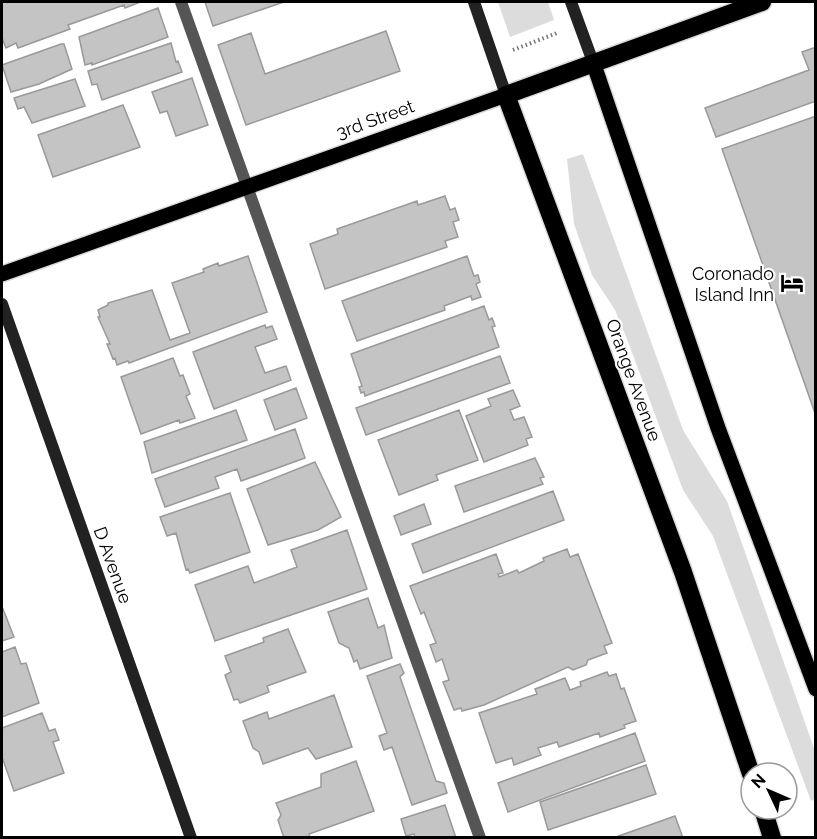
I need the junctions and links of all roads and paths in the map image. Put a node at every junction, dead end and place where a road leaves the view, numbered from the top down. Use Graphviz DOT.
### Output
graph roads {
  1 [pos="181,2"];
  2 [pos="474,2"];
  3 [pos="570,2"];
  4 [pos="762,2"];
  5 [pos="557,33"];
  6 [pos="510,51"];
  7 [pos="593,62"];
  8 [pos="506,95"];
  9 [pos="247,187"];
  10 [pos="2,274"];
  11 [pos="2,304"];
  12 [pos="816,689"];
  13 [pos="747,761"];
  14 [pos="767,821"];
  15 [pos="191,837"];
  16 [pos="480,837"];
  17 [pos="772,837"];
  1 -- 9 [label="lane"];
  2 -- 8 [label="street, Orange Avenue"];
  3 -- 7 [label="street"];
  4 -- 7 [label="highway, 3rd Street"];
  5 -- 6 [label="path"];
  7 -- 8 [label="highway, 3rd Street"];
  7 -- 12 [label="main road"];
  8 -- 9 [label="main road, 3rd Street"];
  8 -- 13 [label="highway, Orange Avenue"];
  9 -- 10 [label="main road, 3rd Street"];
  9 -- 16 [label="lane"];
  11 -- 15 [label="street, D Avenue"];
  14 -- 17 [label="highway"];
}
